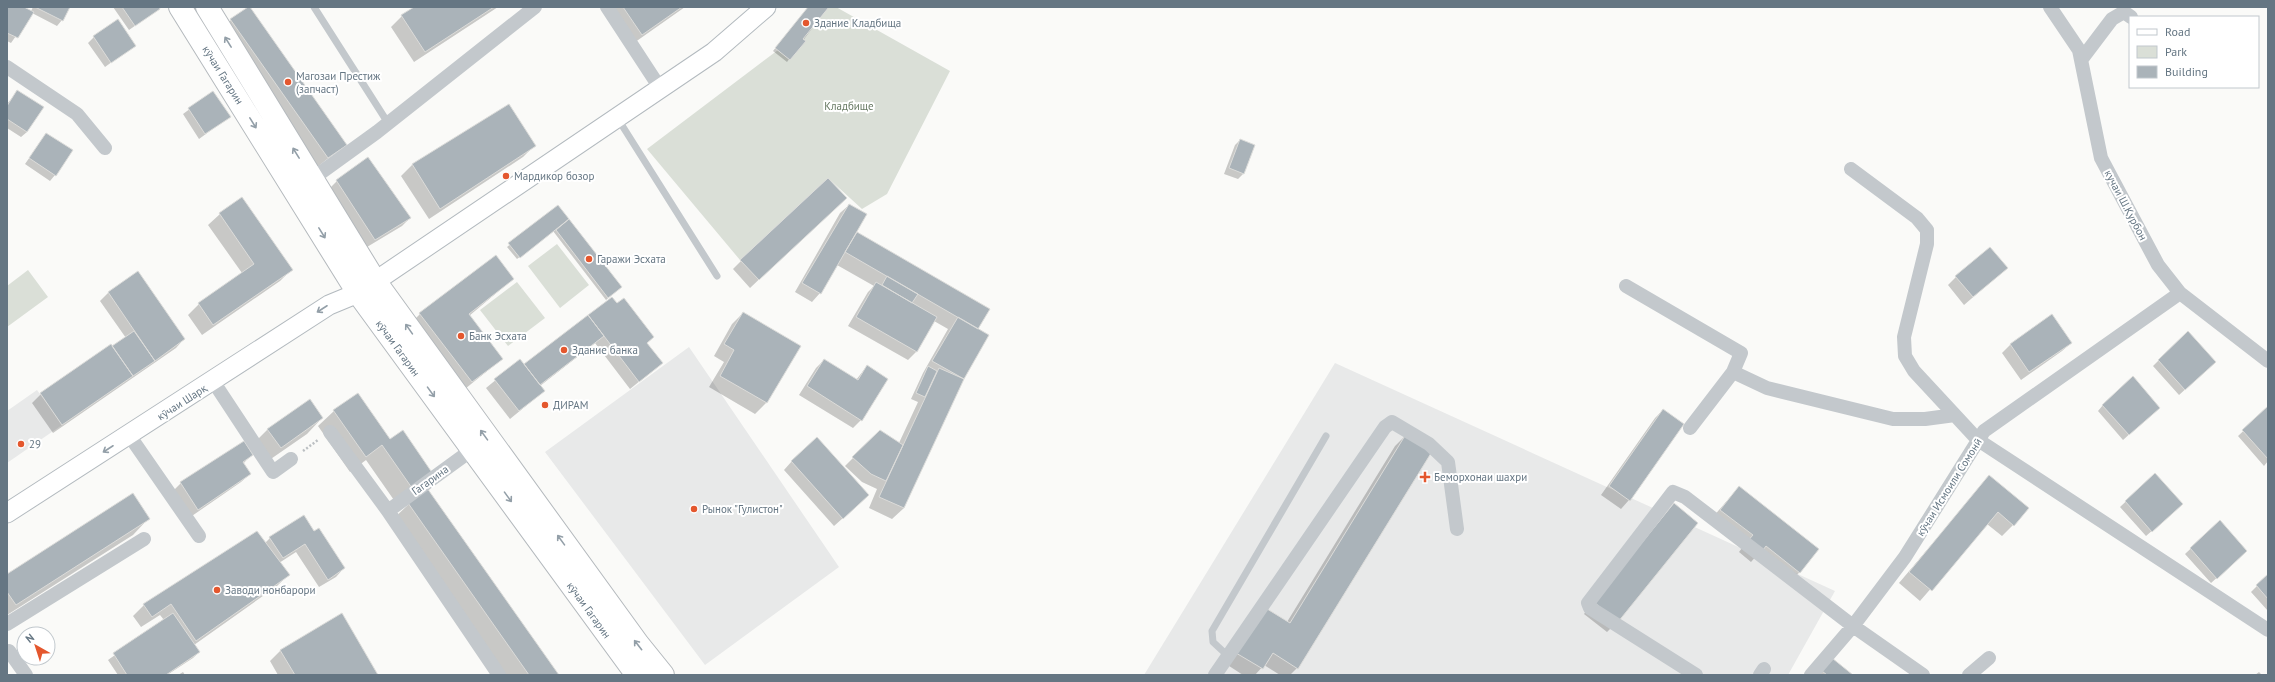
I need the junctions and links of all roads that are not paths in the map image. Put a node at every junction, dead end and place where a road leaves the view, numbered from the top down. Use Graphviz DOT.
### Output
graph roads {
  1 [pos="180,7"];
  2 [pos="207,7"];
  3 [pos="314,7"];
  4 [pos="535,7"];
  5 [pos="607,7"];
  6 [pos="766,7"];
  7 [pos="2050,7"];
  8 [pos="2130,16"];
  9 [pos="2081,60"];
  10 [pos="7,67"];
  11 [pos="660,88"];
  12 [pos="616,117"];
  13 [pos="388,123"];
  14 [pos="105,148"];
  15 [pos="1852,169"];
  16 [pos="312,179"];
  17 [pos="717,276"];
  18 [pos="1626,286"];
  19 [pos="366,287"];
  20 [pos="2180,293"];
  21 [pos="2268,361"];
  22 [pos="1733,372"];
  23 [pos="213,381"];
  24 [pos="1955,415"];
  25 [pos="1690,428"];
  26 [pos="330,432"];
  27 [pos="129,435"];
  28 [pos="1326,436"];
  29 [pos="1978,440"];
  30 [pos="473,449"];
  31 [pos="291,459"];
  32 [pos="388,511"];
  33 [pos="7,513"];
  34 [pos="1457,529"];
  35 [pos="199,536"];
  36 [pos="144,539"];
  37 [pos="7,624"];
  38 [pos="1853,626"];
  39 [pos="2268,630"];
  40 [pos="7,652"];
  41 [pos="1227,655"];
  42 [pos="1989,658"];
  43 [pos="633,674"];
  44 [pos="26,675"];
  45 [pos="499,675"];
  46 [pos="663,675"];
  47 [pos="1215,675"];
  48 [pos="1696,675"];
  49 [pos="1810,675"];
  50 [pos="1923,675"];
  51 [pos="1970,675"];
  1 -- 19 [label="highway, кӯчаи Гагарин, one-way"];
  16 -- 2 [label="highway, кӯчаи Гагарин, one-way"];
  3 -- 13 [label="lane"];
  4 -- 13 [label="street"];
  5 -- 11 [label="street"];
  6 -- 11 [label="main road, кӯчаи Шарқ"];
  7 -- 9 [label="street, кучаи Ш.Қурбон"];
  8 -- 9 [label="street"];
  9 -- 20 [label="street, кучаи Ш.Қурбон"];
  10 -- 14 [label="street"];
  11 -- 12 [label="main road, кӯчаи Шарқ"];
  12 -- 17 [label="lane"];
  12 -- 19 [label="main road, кӯчаи Шарқ"];
  13 -- 16 [label="street"];
  15 -- 24 [label="street"];
  16 -- 19 [label="highway, кӯчаи Гагарин"];
  18 -- 22 [label="street"];
  19 -- 23 [label="main road, кӯчаи Шарқ, one-way"];
  19 -- 30 [label="highway, кӯчаи Гагарин, one-way"];
  46 -- 19 [label="highway, кӯчаи Гагарин, one-way"];
  20 -- 21 [label="street, кучаи Ш.Қурбон"];
  20 -- 29 [label="street, кӯчаи Исмоили Сомонӣ"];
  22 -- 24 [label="street"];
  22 -- 25 [label="street"];
  23 -- 27 [label="main road, кӯчаи Шарқ"];
  23 -- 31 [label="street"];
  24 -- 29 [label="street"];
  26 -- 32 [label="street"];
  27 -- 33 [label="main road, кӯчаи Шарқ, one-way"];
  27 -- 35 [label="street"];
  28 -- 41 [label="lane"];
  29 -- 38 [label="street, кӯчаи Исмоили Сомонӣ"];
  29 -- 39 [label="street"];
  30 -- 32 [label="street, Гагарина"];
  30 -- 43 [label="highway, кӯчаи Гагарин, one-way"];
  32 -- 45 [label="street"];
  34 -- 41 [label="street"];
  36 -- 37 [label="street"];
  38 -- 48 [label="street"];
  38 -- 49 [label="street, кӯчаи Исмоили Сомонӣ"];
  38 -- 50 [label="street"];
  40 -- 44 [label="street"];
  41 -- 47 [label="street"];
  42 -- 51 [label="street"];
}
